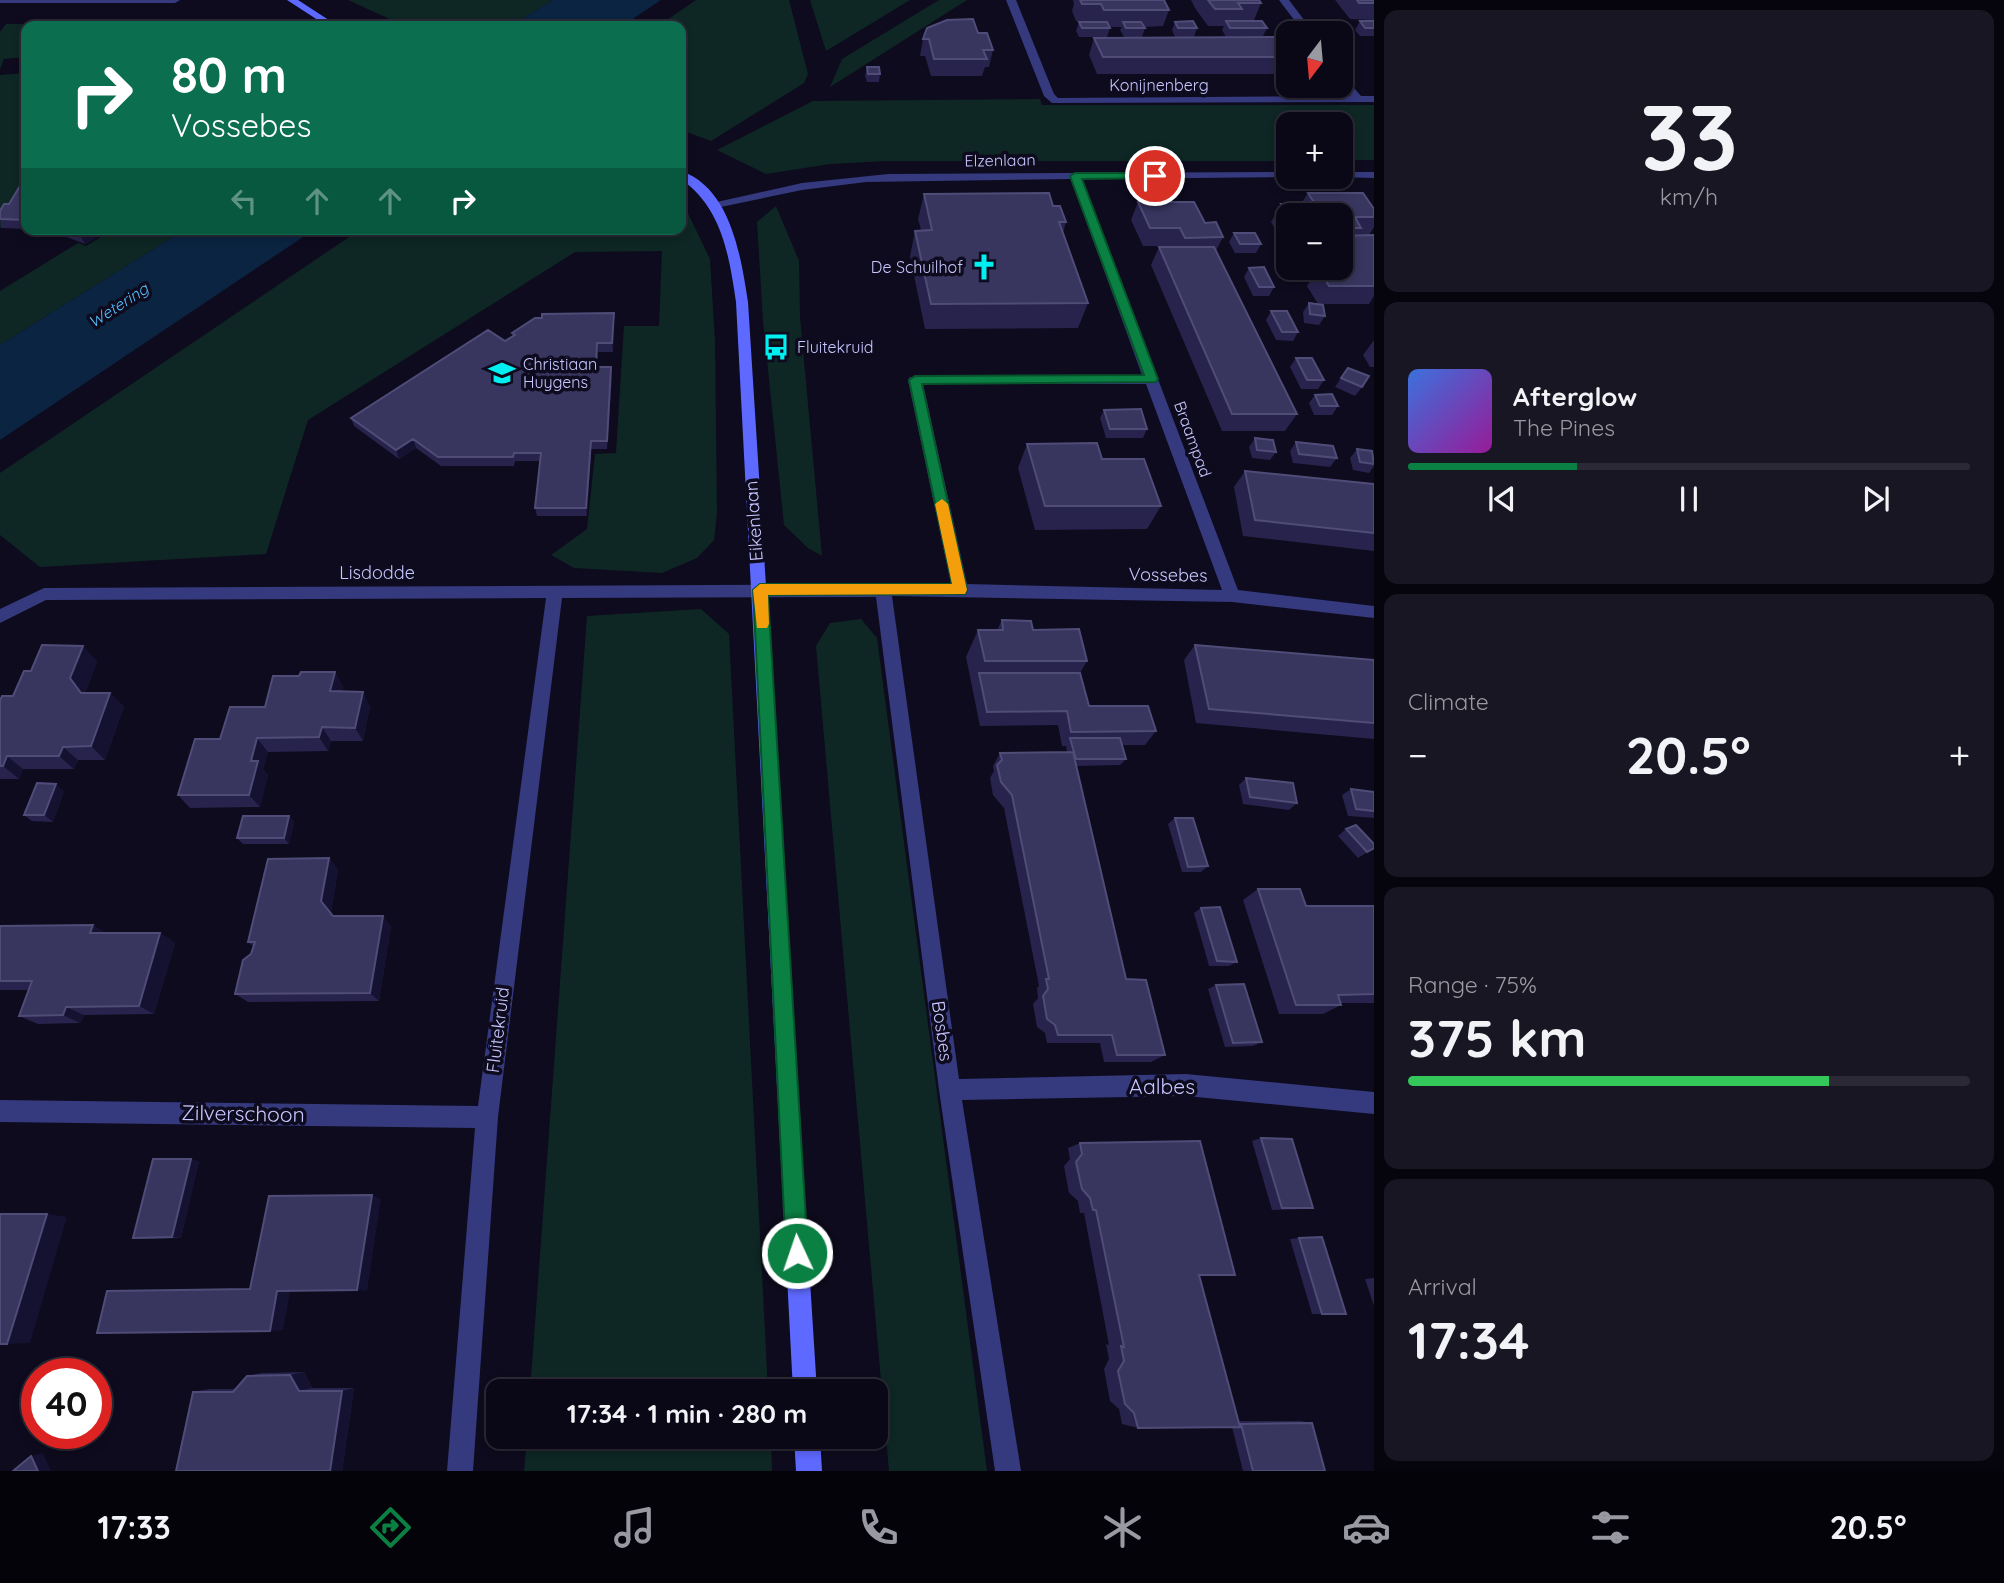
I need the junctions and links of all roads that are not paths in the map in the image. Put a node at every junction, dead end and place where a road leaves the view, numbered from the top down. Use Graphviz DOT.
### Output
graph roads {
  1 [pos="0,0"];
  2 [pos="9,0"];
  3 [pos="175,0"];
  4 [pos="292,0"];
  5 [pos="1011,0"];
  6 [pos="1284,0"];
  7 [pos="0,14"];
  8 [pos="325,21"];
  9 [pos="1300,21"];
  10 [pos="1353,92"];
  11 [pos="1374,99"];
  12 [pos="1359,100"];
  13 [pos="1276,175"];
  14 [pos="1353,175"];
  15 [pos="1374,175"];
  16 [pos="1075,176"];
  17 [pos="686,177"];
  18 [pos="716,205"];
  19 [pos="1152,379"];
  20 [pos="760,590"];
  21 [pos="960,590"];
  22 [pos="555,591"];
  23 [pos="883,591"];
  24 [pos="1232,596"];
  25 [pos="1374,612"];
  26 [pos="0,617"];
  27 [pos="950,1090"];
  28 [pos="1374,1102"];
  29 [pos="0,1111"];
  30 [pos="487,1116"];
  31 [pos="804,1379"];
  32 [pos="808,1449"];
  33 [pos="460,1471"];
  34 [pos="809,1471"];
  35 [pos="1008,1471"];
  1 -- 2 [label="street"];
  2 -- 3 [label="street"];
  2 -- 7 [label="street"];
  4 -- 8 [label="street"];
  5 -- 12 [label="street, Konijnenberg"];
  6 -- 9 [label="street"];
  10 -- 12 [label="street"];
  11 -- 12 [label="street, Konijnenberg"];
  13 -- 16 [label="street, Elzenlaan"];
  14 -- 15 [label="street"];
  16 -- 18 [label="street, Elzenlaan"];
  16 -- 19 [label="street, Braampad"];
  17 -- 18 [label="street, Eikenlaan"];
  18 -- 20 [label="street, Eikenlaan"];
  19 -- 21 [label="street"];
  19 -- 24 [label="street, Braampad"];
  20 -- 22 [label="street, Lisdodde"];
  20 -- 23 [label="street, Vossebes"];
  20 -- 31 [label="street, Eikenlaan"];
  21 -- 23 [label="street, Vossebes"];
  21 -- 24 [label="street, Vossebes"];
  22 -- 26 [label="street, Lisdodde"];
  22 -- 30 [label="street, Fluitekruid"];
  23 -- 27 [label="street, Bosbes"];
  24 -- 25 [label="street, Vossebes"];
  27 -- 28 [label="street, Aalbes"];
  27 -- 35 [label="street, Bosbes"];
  29 -- 30 [label="street, Zilverschoon"];
  30 -- 33 [label="street, Fluitekruid"];
  32 -- 34 [label="street"];
}
